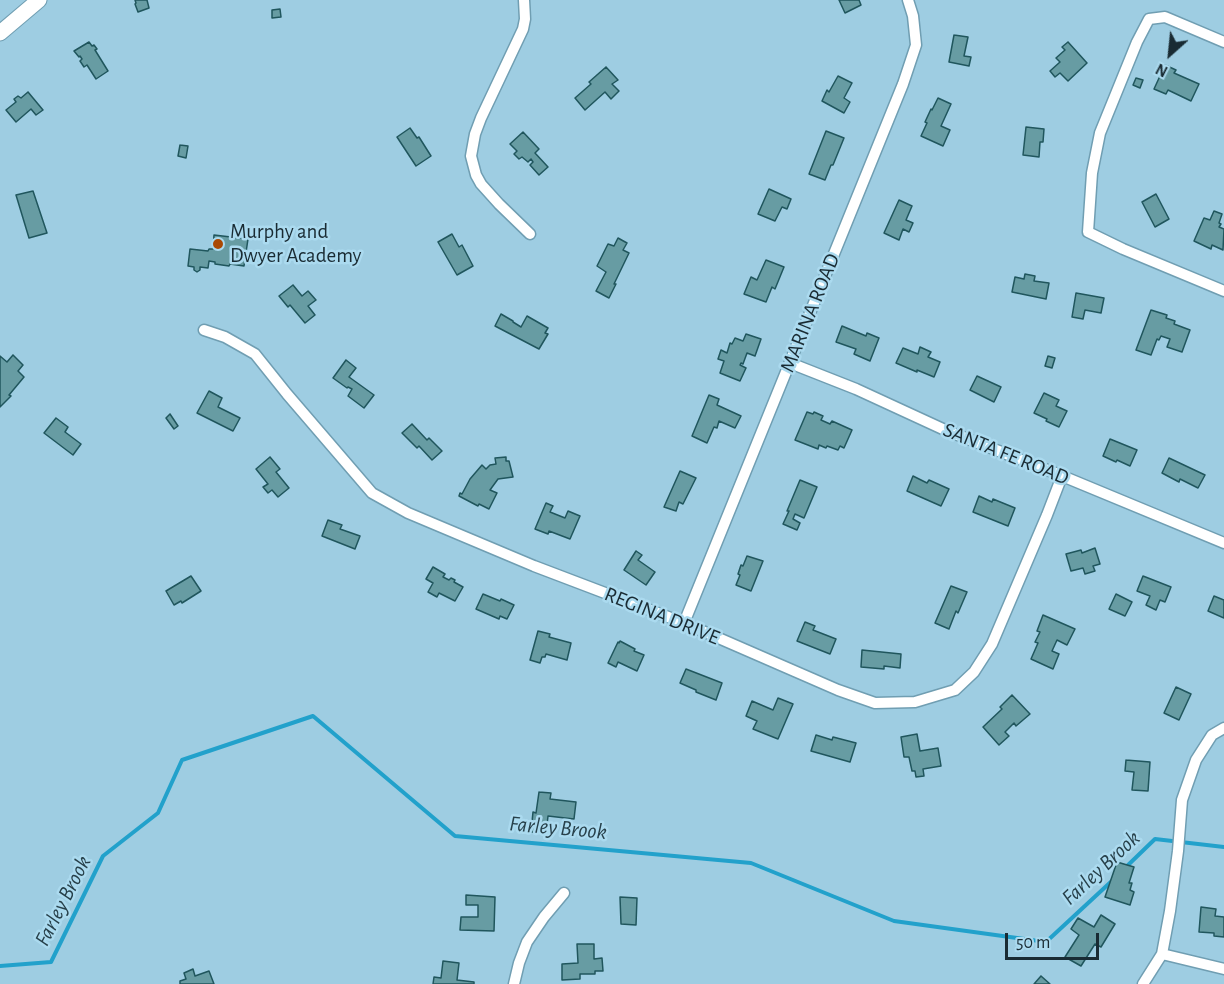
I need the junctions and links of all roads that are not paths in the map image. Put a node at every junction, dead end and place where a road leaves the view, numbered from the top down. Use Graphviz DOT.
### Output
graph roads {
  1 [pos="39,0"];
  2 [pos="524,0"];
  3 [pos="908,0"];
  4 [pos="0,33"];
  5 [pos="1224,42"];
  6 [pos="530,234"];
  7 [pos="1224,291"];
  8 [pos="204,330"];
  9 [pos="790,363"];
  10 [pos="1062,476"];
  11 [pos="1224,543"];
  12 [pos="684,623"];
  13 [pos="1224,728"];
  14 [pos="564,893"];
  15 [pos="1162,954"];
  16 [pos="1224,969"];
  17 [pos="514,984"];
  18 [pos="1143,984"];
  1 -- 4 [label="main road"];
  2 -- 6 [label="street"];
  3 -- 9 [label="street, MARINA ROAD"];
  5 -- 7 [label="street"];
  8 -- 12 [label="street, REGINA DRIVE"];
  9 -- 10 [label="street, SANTA FE ROAD"];
  9 -- 12 [label="street, MARINA ROAD"];
  10 -- 11 [label="street, SANTA FE ROAD"];
  10 -- 12 [label="street, REGINA DRIVE"];
  13 -- 15 [label="street"];
  14 -- 17 [label="street"];
  15 -- 16 [label="street"];
  15 -- 18 [label="street"];
}
